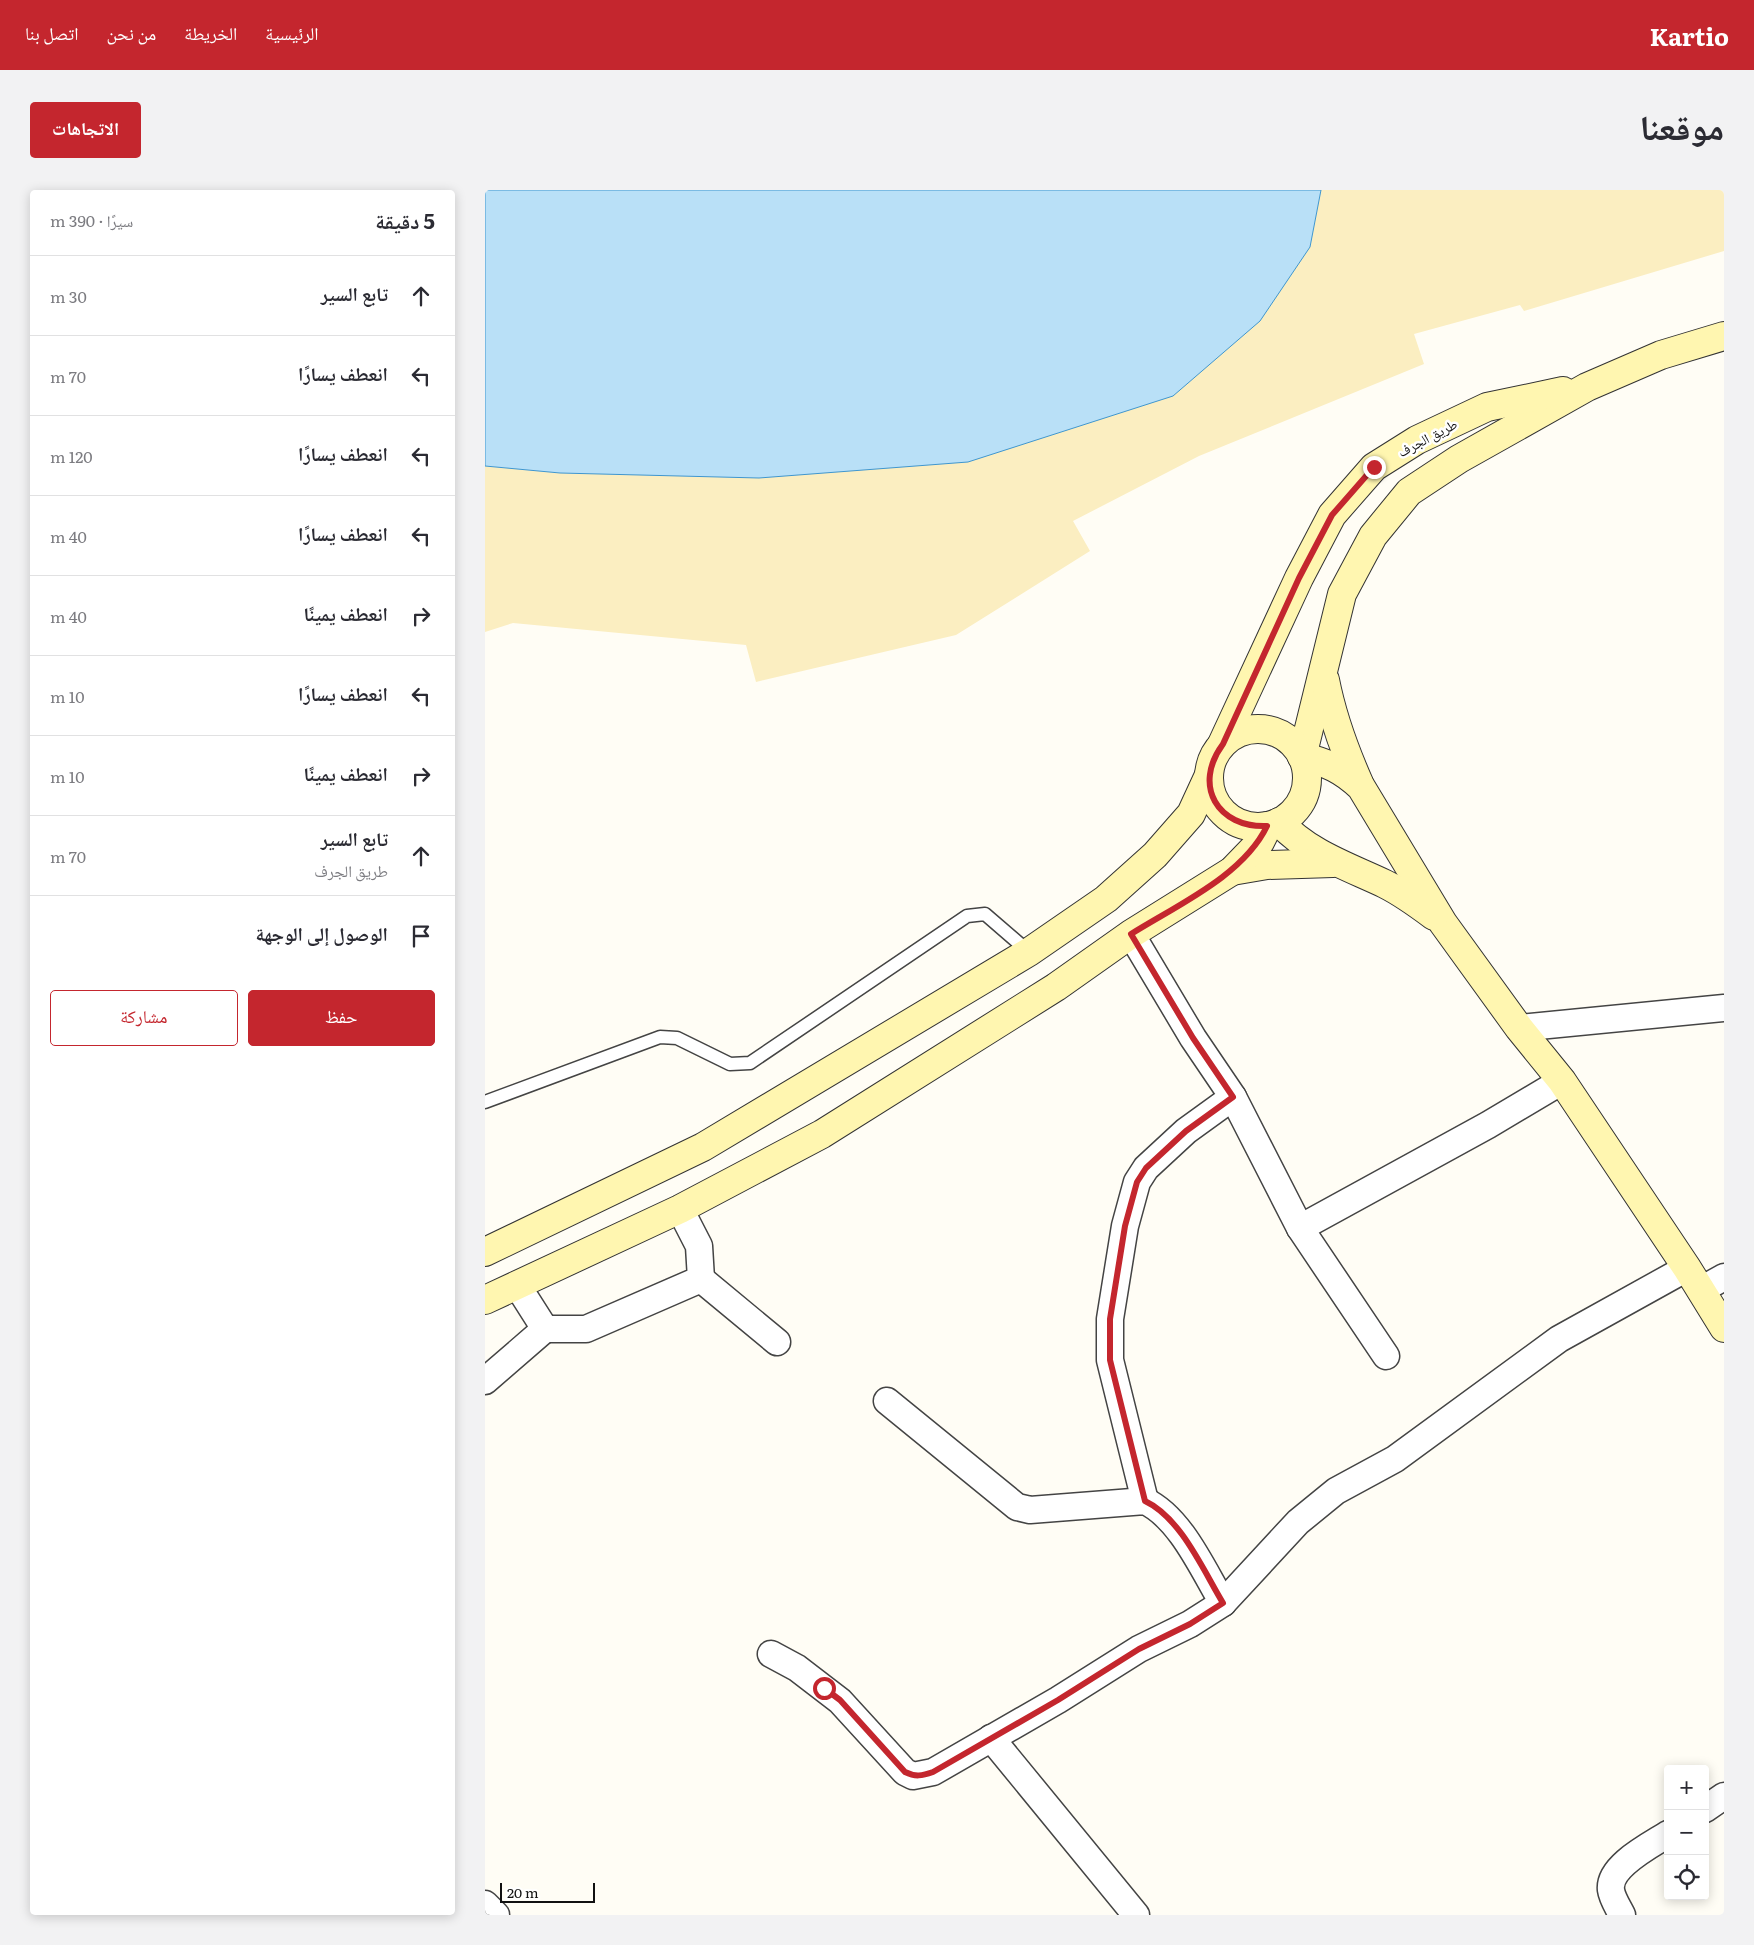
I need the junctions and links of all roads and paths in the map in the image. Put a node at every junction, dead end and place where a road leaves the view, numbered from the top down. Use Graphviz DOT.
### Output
graph roads {
  1 [pos="1724,336"];
  2 [pos="1587,387"];
  3 [pos="1324,674"];
  4 [pos="1223,744"];
  5 [pos="1302,757"];
  6 [pos="1209,775"];
  7 [pos="1361,787"];
  8 [pos="1273,824"];
  9 [pos="1337,863"];
  10 [pos="1232,871"];
  11 [pos="1443,923"];
  12 [pos="1131,934"];
  13 [pos="1029,952"];
  14 [pos="1056,987"];
  15 [pos="1724,1008"];
  16 [pos="1519,1028"];
  17 [pos="1563,1081"];
  18 [pos="1233,1097"];
  19 [pos="485,1102"];
  20 [pos="680,1209"];
  21 [pos="1299,1228"];
  22 [pos="485,1252"];
  23 [pos="1704,1278"];
  24 [pos="701,1279"];
  25 [pos="517,1285"];
  26 [pos="485,1300"];
  27 [pos="1724,1328"];
  28 [pos="545,1329"];
  29 [pos="777,1342"];
  30 [pos="1386,1356"];
  31 [pos="485,1381"];
  32 [pos="887,1400"];
  33 [pos="1145,1501"];
  34 [pos="1223,1603"];
  35 [pos="771,1654"];
  36 [pos="991,1738"];
  37 [pos="1724,1796"];
  38 [pos="1709,1806"];
  39 [pos="1664,1837"];
  40 [pos="485,1904"];
  41 [pos="496,1915"];
  42 [pos="1136,1915"];
  43 [pos="1622,1915"];
  1 -- 2 [label="main road, طريق الجرف"];
  2 -- 3 [label="main road, طريق الجرف"];
  2 -- 4 [label="main road, طريق الجرف"];
  3 -- 5 [label="main road, طريق الجرف"];
  3 -- 7 [label="main road"];
  4 -- 5 [label="main road"];
  4 -- 6 [label="main road"];
  5 -- 7 [label="main road"];
  5 -- 8 [label="main road"];
  6 -- 8 [label="main road"];
  6 -- 13 [label="main road"];
  7 -- 11 [label="main road"];
  8 -- 9 [label="main road"];
  8 -- 10 [label="main road"];
  9 -- 10 [label="main road"];
  9 -- 11 [label="main road"];
  10 -- 12 [label="main road"];
  11 -- 16 [label="main road"];
  12 -- 14 [label="main road"];
  12 -- 18 [label="street"];
  13 -- 14 [label="main road"];
  13 -- 19 [label="lane"];
  13 -- 22 [label="main road"];
  14 -- 20 [label="main road"];
  15 -- 16 [label="street"];
  16 -- 17 [label="main road"];
  17 -- 21 [label="street"];
  17 -- 23 [label="main road"];
  18 -- 21 [label="street"];
  18 -- 33 [label="street"];
  20 -- 24 [label="street"];
  20 -- 25 [label="main road"];
  21 -- 30 [label="street"];
  23 -- 27 [label="main road"];
  23 -- 34 [label="street"];
  24 -- 28 [label="street"];
  24 -- 29 [label="street"];
  25 -- 26 [label="main road"];
  25 -- 28 [label="street"];
  28 -- 31 [label="street"];
  32 -- 33 [label="street"];
  33 -- 34 [label="street"];
  34 -- 36 [label="street"];
  35 -- 36 [label="street"];
  36 -- 42 [label="street"];
  37 -- 38 [label="street"];
  39 -- 43 [label="street"];
  40 -- 41 [label="street"];
}
